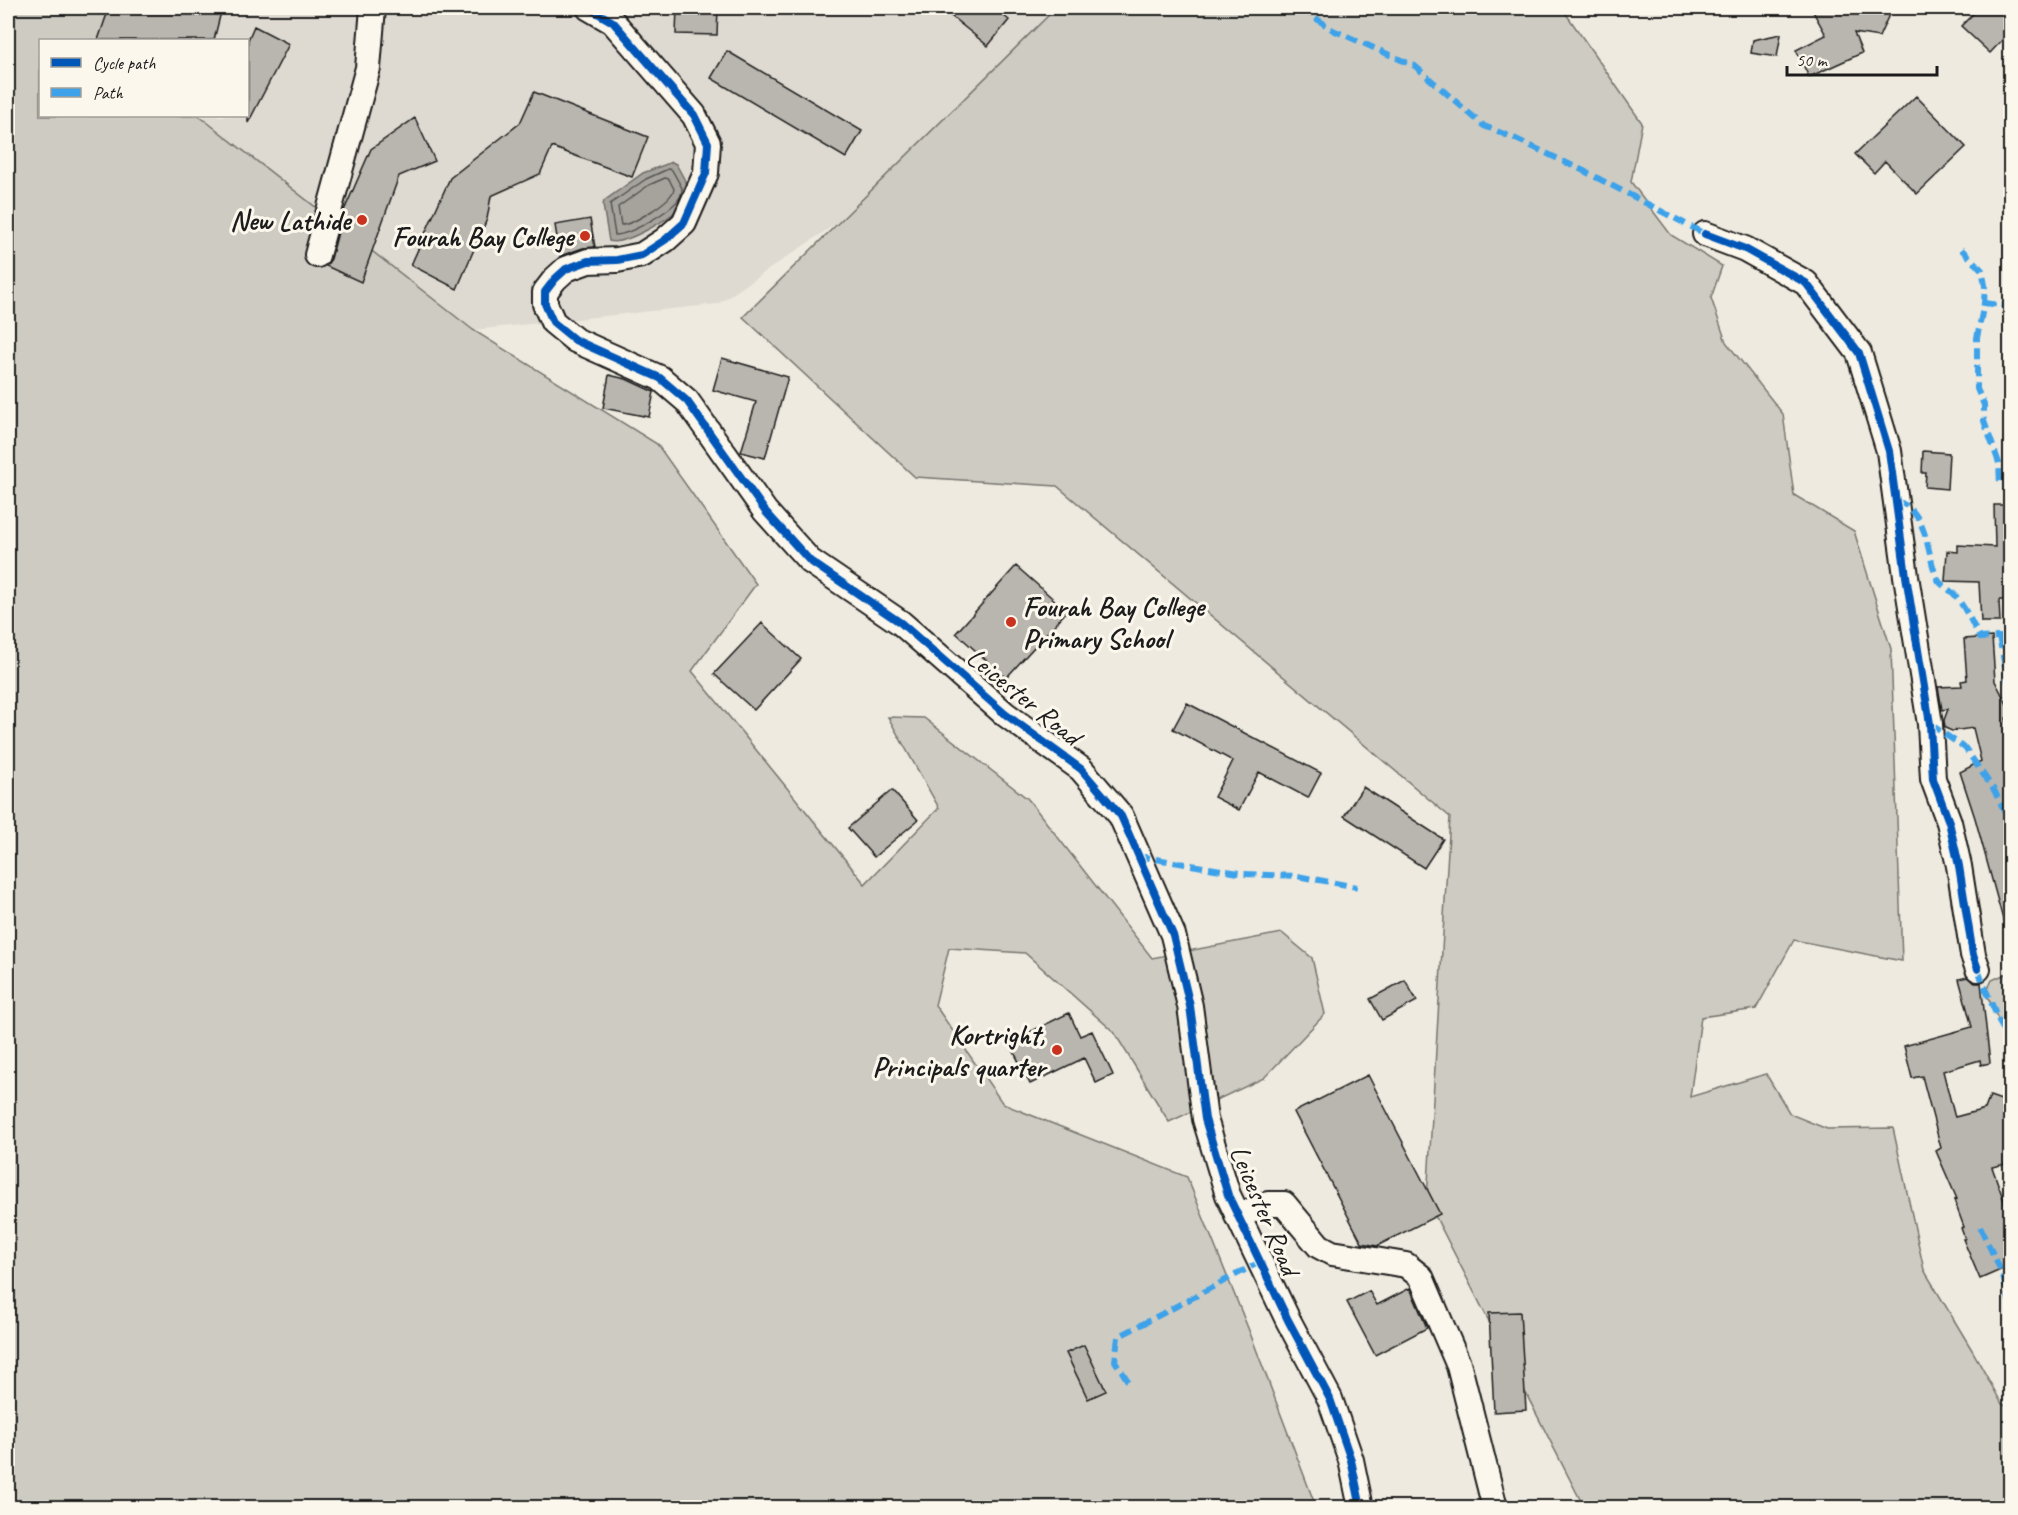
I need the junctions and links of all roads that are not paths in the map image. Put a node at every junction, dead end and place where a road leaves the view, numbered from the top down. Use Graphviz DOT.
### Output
graph roads {
  1 [pos="373,8"];
  2 [pos="589,8"];
  3 [pos="1705,234"];
  4 [pos="316,255"];
  5 [pos="1978,969"];
  6 [pos="1237,1216"];
  7 [pos="1361,1508"];
  8 [pos="1495,1508"];
  1 -- 4 [label="street"];
  2 -- 6 [label="street, Leicester Road"];
  3 -- 5 [label="street"];
  6 -- 7 [label="street, Leicester Road"];
  6 -- 8 [label="street"];
}
